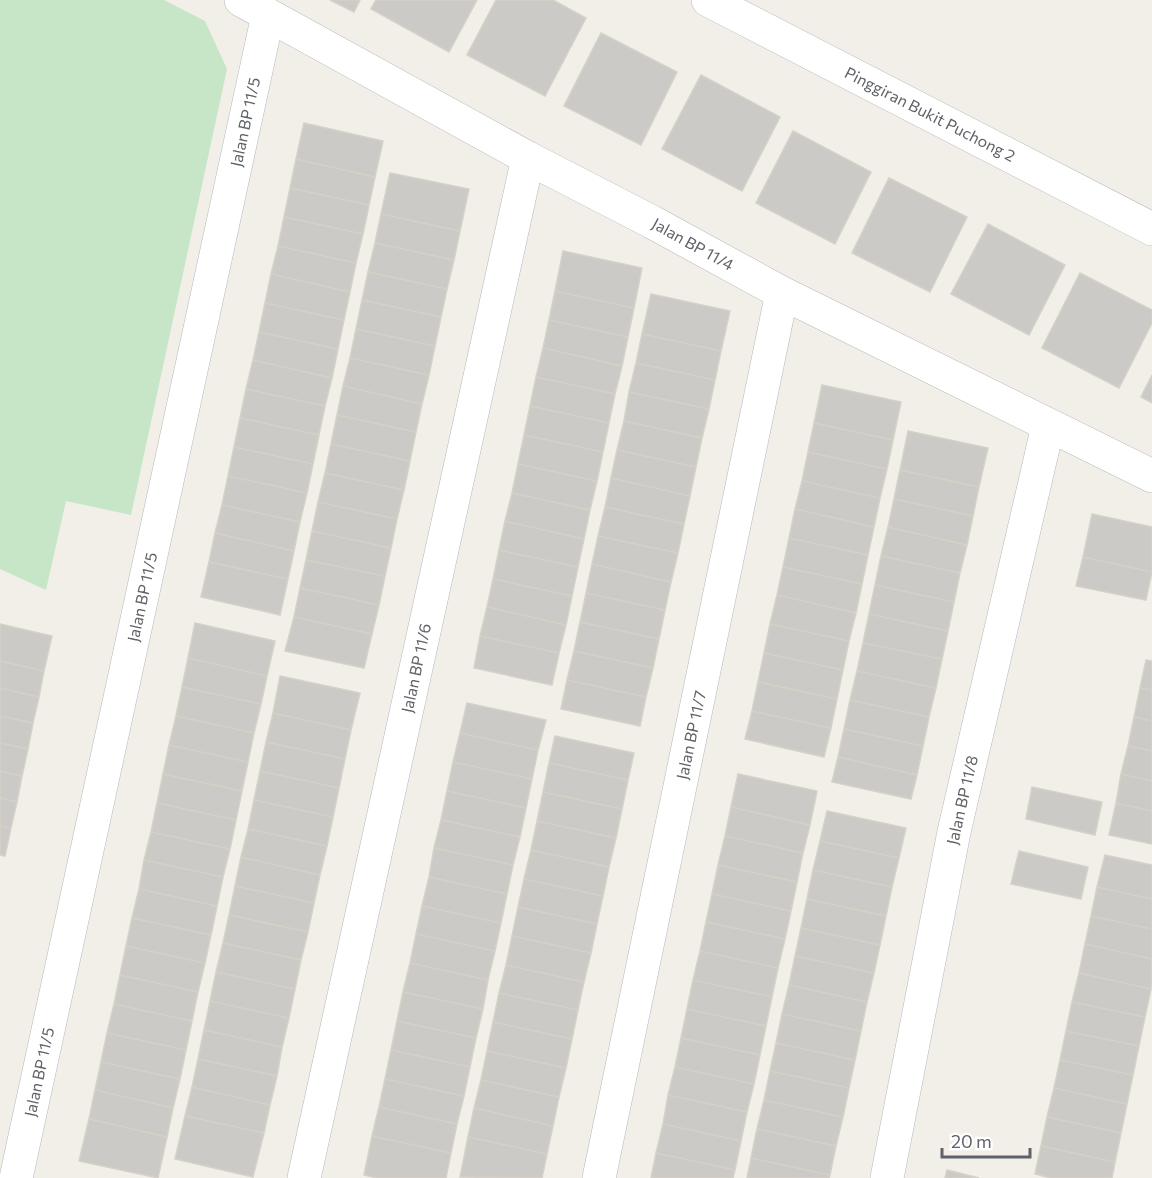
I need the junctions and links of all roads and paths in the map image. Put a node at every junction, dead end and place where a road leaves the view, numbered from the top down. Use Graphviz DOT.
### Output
graph roads {
  1 [pos="708,0"];
  2 [pos="255,8"];
  3 [pos="528,158"];
  4 [pos="1152,229"];
  5 [pos="782,293"];
  6 [pos="1048,426"];
  7 [pos="1152,477"];
  8 [pos="16,1178"];
  9 [pos="304,1178"];
  10 [pos="599,1178"];
  11 [pos="887,1178"];
  1 -- 4 [label="street, Pinggiran Bukit Puchong 2"];
  2 -- 3 [label="street, Jalan BP 11/4"];
  2 -- 8 [label="street, Jalan BP 11/5"];
  3 -- 5 [label="street, Jalan BP 11/4"];
  3 -- 9 [label="street, Jalan BP 11/6"];
  5 -- 6 [label="street, Jalan BP 11/4"];
  5 -- 10 [label="street, Jalan BP 11/7"];
  6 -- 7 [label="street, Jalan BP 11/4"];
  6 -- 11 [label="street, Jalan BP 11/8"];
}
